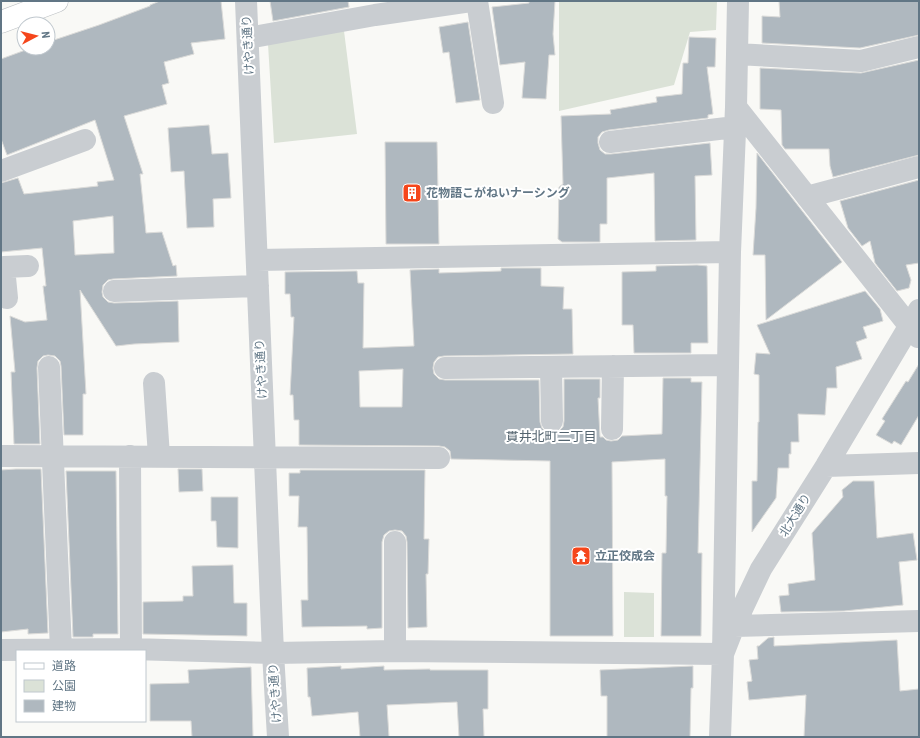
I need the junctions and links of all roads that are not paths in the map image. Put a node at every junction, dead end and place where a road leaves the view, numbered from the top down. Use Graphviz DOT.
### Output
graph roads {
  1 [pos="57,1"];
  2 [pos="246,1"];
  3 [pos="471,1"];
  4 [pos="477,1"];
  5 [pos="738,1"];
  6 [pos="1,22"];
  7 [pos="248,38"];
  8 [pos="919,48"];
  9 [pos="737,54"];
  10 [pos="493,103"];
  11 [pos="736,117"];
  12 [pos="85,140"];
  13 [pos="610,142"];
  14 [pos="919,167"];
  15 [pos="1,171"];
  16 [pos="807,197"];
  17 [pos="730,252"];
  18 [pos="257,260"];
  19 [pos="28,266"];
  20 [pos="2,268"];
  21 [pos="258,286"];
  22 [pos="114,292"];
  23 [pos="7,298"];
  24 [pos="916,324"];
  25 [pos="728,365"];
  26 [pos="613,366"];
  27 [pos="49,367"];
  28 [pos="551,367"];
  29 [pos="445,368"];
  30 [pos="154,383"];
  31 [pos="552,421"];
  32 [pos="612,429"];
  33 [pos="54,455"];
  34 [pos="1,456"];
  35 [pos="130,456"];
  36 [pos="159,456"];
  37 [pos="265,457"];
  38 [pos="439,458"];
  39 [pos="919,463"];
  40 [pos="826,466"];
  41 [pos="395,542"];
  42 [pos="919,621"];
  43 [pos="734,626"];
  44 [pos="1,650"];
  45 [pos="61,650"];
  46 [pos="131,650"];
  47 [pos="146,650"];
  48 [pos="395,651"];
  49 [pos="273,653"];
  50 [pos="723,654"];
  51 [pos="278,737"];
  52 [pos="720,737"];
  1 -- 6 [label="main road"];
  2 -- 7 [label="street, けやき通り"];
  3 -- 7 [label="street"];
  4 -- 10 [label="street"];
  5 -- 9 [label="street"];
  7 -- 18 [label="street, けやき通り"];
  8 -- 9 [label="street"];
  9 -- 11 [label="street"];
  11 -- 13 [label="street"];
  11 -- 16 [label="street"];
  11 -- 17 [label="street"];
  12 -- 15 [label="street"];
  14 -- 16 [label="street"];
  16 -- 24 [label="street"];
  17 -- 18 [label="street"];
  17 -- 25 [label="street"];
  18 -- 21 [label="street, けやき通り"];
  19 -- 20 [label="street"];
  20 -- 23 [label="street"];
  21 -- 22 [label="street"];
  21 -- 37 [label="street, けやき通り"];
  24 -- 40 [label="street, 北大通り"];
  25 -- 26 [label="street"];
  25 -- 50 [label="street"];
  26 -- 28 [label="street"];
  26 -- 32 [label="street"];
  27 -- 33 [label="street"];
  28 -- 29 [label="street"];
  28 -- 31 [label="street"];
  30 -- 36 [label="street"];
  33 -- 34 [label="street"];
  33 -- 35 [label="street"];
  33 -- 45 [label="street"];
  35 -- 36 [label="street"];
  35 -- 46 [label="street"];
  36 -- 37 [label="street"];
  37 -- 38 [label="street"];
  37 -- 49 [label="street, けやき通り"];
  39 -- 40 [label="street"];
  40 -- 43 [label="street, 北大通り"];
  41 -- 48 [label="street"];
  42 -- 43 [label="street"];
  43 -- 50 [label="street, 北大通り"];
  44 -- 45 [label="street"];
  45 -- 46 [label="street"];
  47 -- 49 [label="street"];
  48 -- 49 [label="street"];
  48 -- 50 [label="street"];
  49 -- 51 [label="street, けやき通り"];
  50 -- 52 [label="street, 北大通り"];
}
